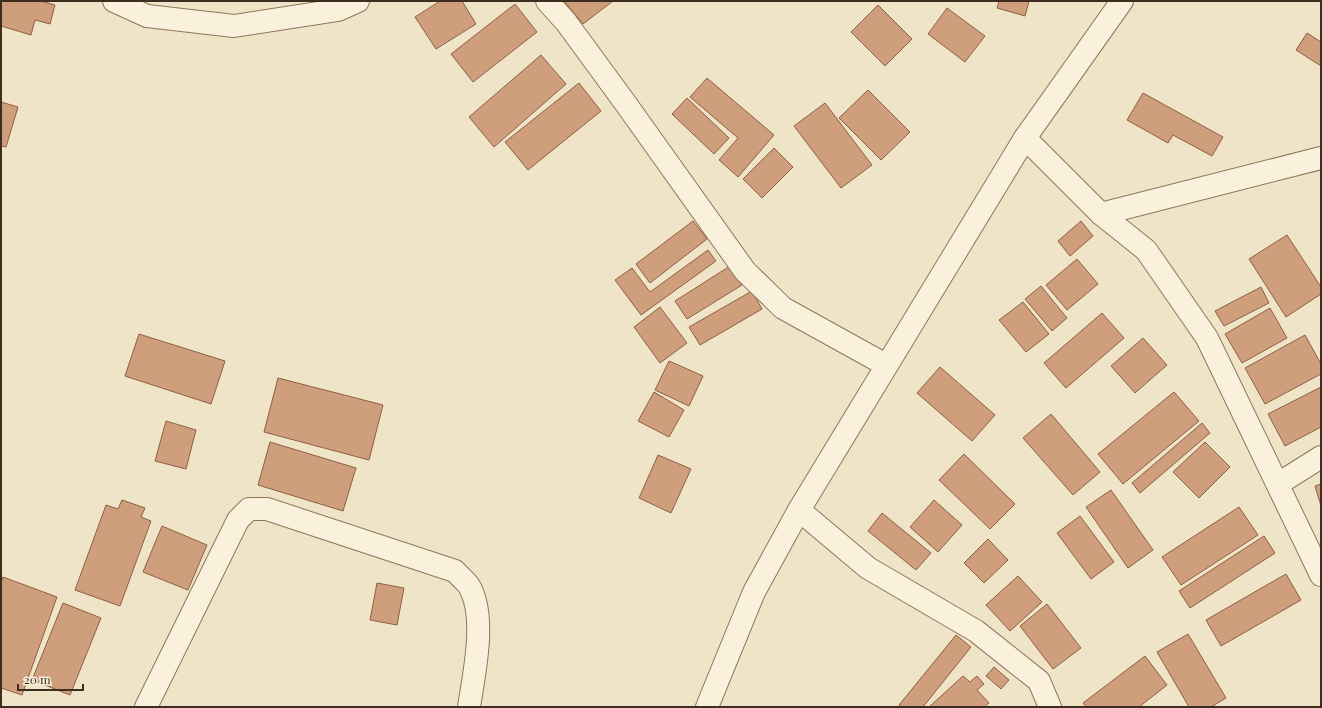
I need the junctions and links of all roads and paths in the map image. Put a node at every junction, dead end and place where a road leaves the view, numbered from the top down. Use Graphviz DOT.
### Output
graph roads {
  1 [pos="114,1"];
  2 [pos="358,1"];
  3 [pos="547,1"];
  4 [pos="1122,1"];
  5 [pos="1025,138"];
  6 [pos="1321,158"];
  7 [pos="1101,214"];
  8 [pos="886,365"];
  9 [pos="1321,457"];
  10 [pos="1278,484"];
  11 [pos="799,510"];
  12 [pos="1321,575"];
  13 [pos="146,707"];
  14 [pos="469,707"];
  15 [pos="707,707"];
  16 [pos="1050,707"];
  1 -- 2 [label="street"];
  3 -- 8 [label="street"];
  4 -- 5 [label="street"];
  5 -- 7 [label="street"];
  5 -- 8 [label="street"];
  6 -- 7 [label="street"];
  7 -- 10 [label="street"];
  8 -- 11 [label="street"];
  9 -- 10 [label="street"];
  10 -- 12 [label="street"];
  11 -- 15 [label="street"];
  11 -- 16 [label="street"];
  13 -- 14 [label="street"];
}
